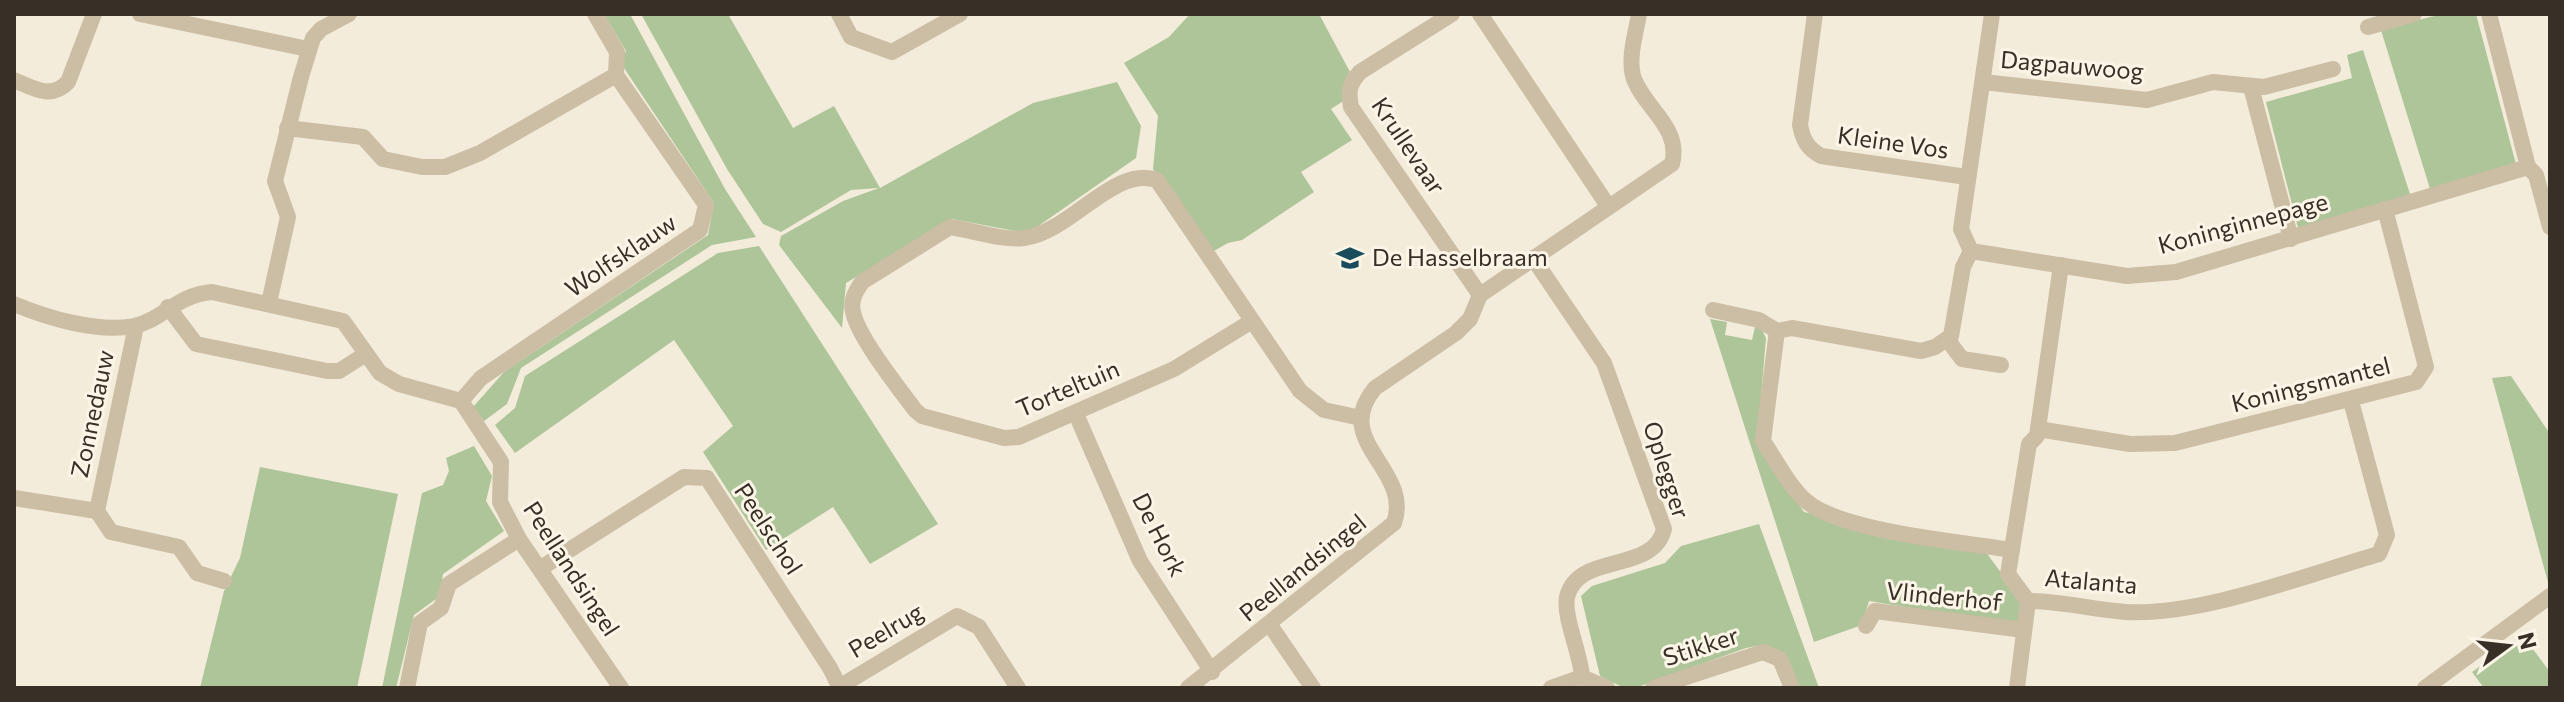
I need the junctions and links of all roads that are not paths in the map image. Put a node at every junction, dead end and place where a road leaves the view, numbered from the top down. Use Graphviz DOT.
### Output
graph roads {
  1 [pos="94,14"];
  2 [pos="140,14"];
  3 [pos="349,14"];
  4 [pos="595,14"];
  5 [pos="839,14"];
  6 [pos="960,14"];
  7 [pos="1452,14"];
  8 [pos="1480,14"];
  9 [pos="1639,14"];
  10 [pos="1815,14"];
  11 [pos="1992,14"];
  12 [pos="2414,14"];
  13 [pos="2489,14"];
  14 [pos="2368,27"];
  15 [pos="308,49"];
  16 [pos="2333,69"];
  17 [pos="616,75"];
  18 [pos="14,80"];
  19 [pos="1983,82"];
  20 [pos="2251,87"];
  21 [pos="287,128"];
  22 [pos="2528,167"];
  23 [pos="1967,177"];
  24 [pos="1608,206"];
  25 [pos="2385,209"];
  26 [pos="2550,227"];
  27 [pos="2291,239"];
  28 [pos="1971,251"];
  29 [pos="1533,258"];
  30 [pos="2061,265"];
  31 [pos="1480,295"];
  32 [pos="269,303"];
  33 [pos="14,304"];
  34 [pos="168,307"];
  35 [pos="1713,310"];
  36 [pos="1252,321"];
  37 [pos="136,326"];
  38 [pos="1777,331"];
  39 [pos="1947,339"];
  40 [pos="366,354"];
  41 [pos="2001,365"];
  42 [pos="461,401"];
  43 [pos="2351,401"];
  44 [pos="1076,414"];
  45 [pos="1361,418"];
  46 [pos="2038,429"];
  47 [pos="14,498"];
  48 [pos="97,511"];
  49 [pos="519,539"];
  50 [pos="2012,550"];
  51 [pos="541,568"];
  52 [pos="224,581"];
  53 [pos="2550,596"];
  54 [pos="2028,601"];
  55 [pos="1270,625"];
  56 [pos="1866,626"];
  57 [pos="2024,630"];
  58 [pos="1212,672"];
  59 [pos="1582,677"];
  60 [pos="840,687"];
  61 [pos="407,688"];
  62 [pos="621,688"];
  63 [pos="1018,688"];
  64 [pos="1188,688"];
  65 [pos="1313,688"];
  66 [pos="1551,688"];
  67 [pos="1607,688"];
  68 [pos="1653,688"];
  69 [pos="1792,688"];
  70 [pos="2017,688"];
  71 [pos="2425,688"];
  1 -- 18 [label="street"];
  2 -- 15 [label="street"];
  3 -- 15 [label="street"];
  4 -- 17 [label="street, Wolfsklauw"];
  5 -- 6 [label="street"];
  7 -- 31 [label="street, Krullevaar"];
  8 -- 24 [label="street"];
  9 -- 24 [label="street"];
  10 -- 23 [label="street, Kleine Vos"];
  11 -- 19 [label="street"];
  12 -- 14 [label="street"];
  13 -- 22 [label="street"];
  15 -- 21 [label="street"];
  16 -- 20 [label="street, Dagpauwoog"];
  17 -- 21 [label="street"];
  17 -- 42 [label="street, Wolfsklauw"];
  19 -- 20 [label="street, Dagpauwoog"];
  19 -- 23 [label="street"];
  20 -- 27 [label="street"];
  21 -- 32 [label="street"];
  22 -- 25 [label="street, Koninginnepage"];
  22 -- 26 [label="street"];
  23 -- 28 [label="street"];
  24 -- 29 [label="street"];
  25 -- 27 [label="street, Koninginnepage"];
  25 -- 43 [label="street, Koningsmantel"];
  27 -- 30 [label="street, Koninginnepage"];
  28 -- 30 [label="street, Koninginnepage"];
  28 -- 39 [label="street"];
  29 -- 31 [label="street"];
  29 -- 59 [label="street, Oplegger"];
  30 -- 46 [label="street, Atalanta"];
  31 -- 45 [label="street"];
  32 -- 34 [label="street"];
  32 -- 40 [label="street"];
  33 -- 37 [label="street"];
  34 -- 37 [label="street"];
  34 -- 40 [label="street"];
  35 -- 38 [label="street"];
  36 -- 44 [label="street, Torteltuin"];
  36 -- 44 [label="street, Torteltuin"];
  36 -- 45 [label="street, Torteltuin"];
  37 -- 48 [label="street, Zonnedauw"];
  38 -- 39 [label="street"];
  38 -- 50 [label="street"];
  39 -- 41 [label="street"];
  40 -- 42 [label="street"];
  42 -- 49 [label="street, Peellandsingel"];
  43 -- 46 [label="street, Koningsmantel"];
  43 -- 54 [label="street, Atalanta"];
  44 -- 58 [label="street, De Hork"];
  45 -- 55 [label="street, Peellandsingel"];
  46 -- 50 [label="street, Atalanta"];
  47 -- 48 [label="street, Zonnedauw"];
  48 -- 52 [label="street, Zonnedauw"];
  49 -- 51 [label="street, Peellandsingel"];
  49 -- 61 [label="street"];
  50 -- 54 [label="street, Atalanta"];
  51 -- 60 [label="street, Peelschol"];
  51 -- 62 [label="street, Peellandsingel"];
  53 -- 71 [label="street"];
  54 -- 57 [label="street, Vlinderhof"];
  55 -- 58 [label="street, Peellandsingel"];
  55 -- 65 [label="street"];
  56 -- 57 [label="street, Vlinderhof"];
  57 -- 70 [label="street, Vlinderhof"];
  58 -- 64 [label="street, Peellandsingel"];
  59 -- 66 [label="street"];
  59 -- 67 [label="street"];
  60 -- 63 [label="street, Peelrug"];
  68 -- 69 [label="street, Stikker"];
}
